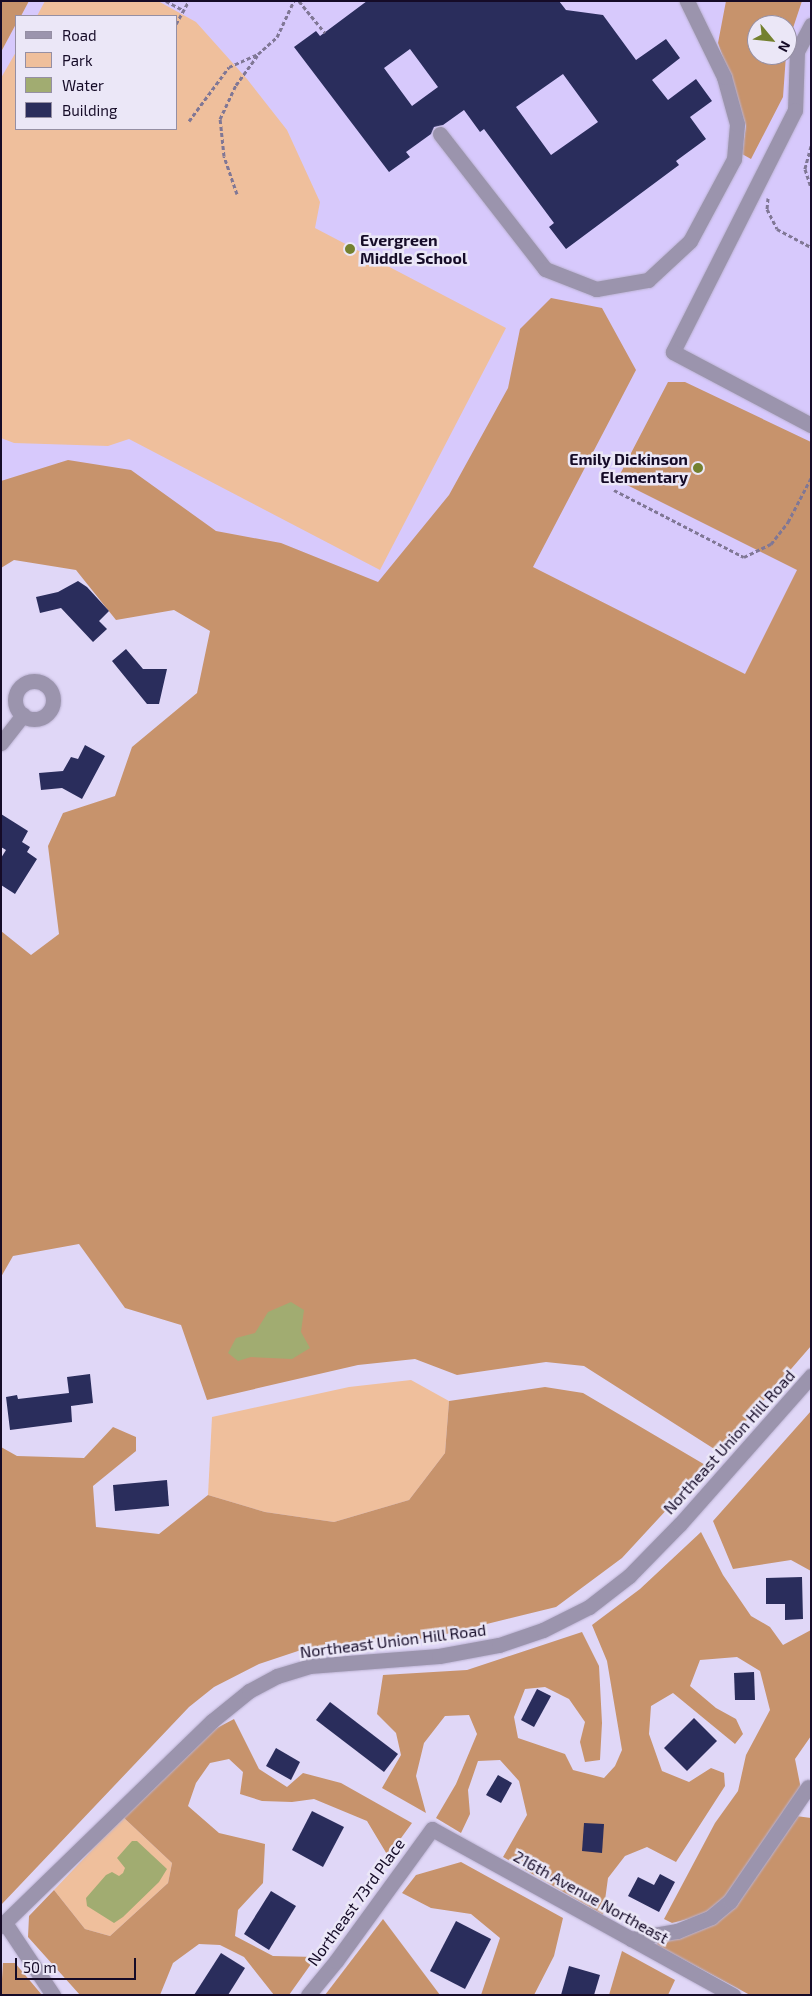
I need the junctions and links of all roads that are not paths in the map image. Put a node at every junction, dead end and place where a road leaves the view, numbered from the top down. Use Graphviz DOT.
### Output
graph roads {
  1 [pos="688,1"];
  2 [pos="811,26"];
  3 [pos="440,134"];
  4 [pos="811,425"];
  5 [pos="23,715"];
  6 [pos="1,743"];
  7 [pos="811,1376"];
  8 [pos="808,1787"];
  9 [pos="432,1829"];
  10 [pos="3,1924"];
  11 [pos="631,1939"];
  12 [pos="53,1995"];
  13 [pos="308,1995"];
  14 [pos="733,1995"];
  1 -- 3 [label="street"];
  2 -- 4 [label="street"];
  5 -- 6 [label="street"];
  7 -- 10 [label="street, Northeast Union Hill Road"];
  8 -- 11 [label="street"];
  9 -- 11 [label="street, 216th Avenue Northeast"];
  9 -- 13 [label="street, Northeast 73rd Place"];
  10 -- 12 [label="street"];
  11 -- 14 [label="street, 216th Avenue Northeast"];
}
